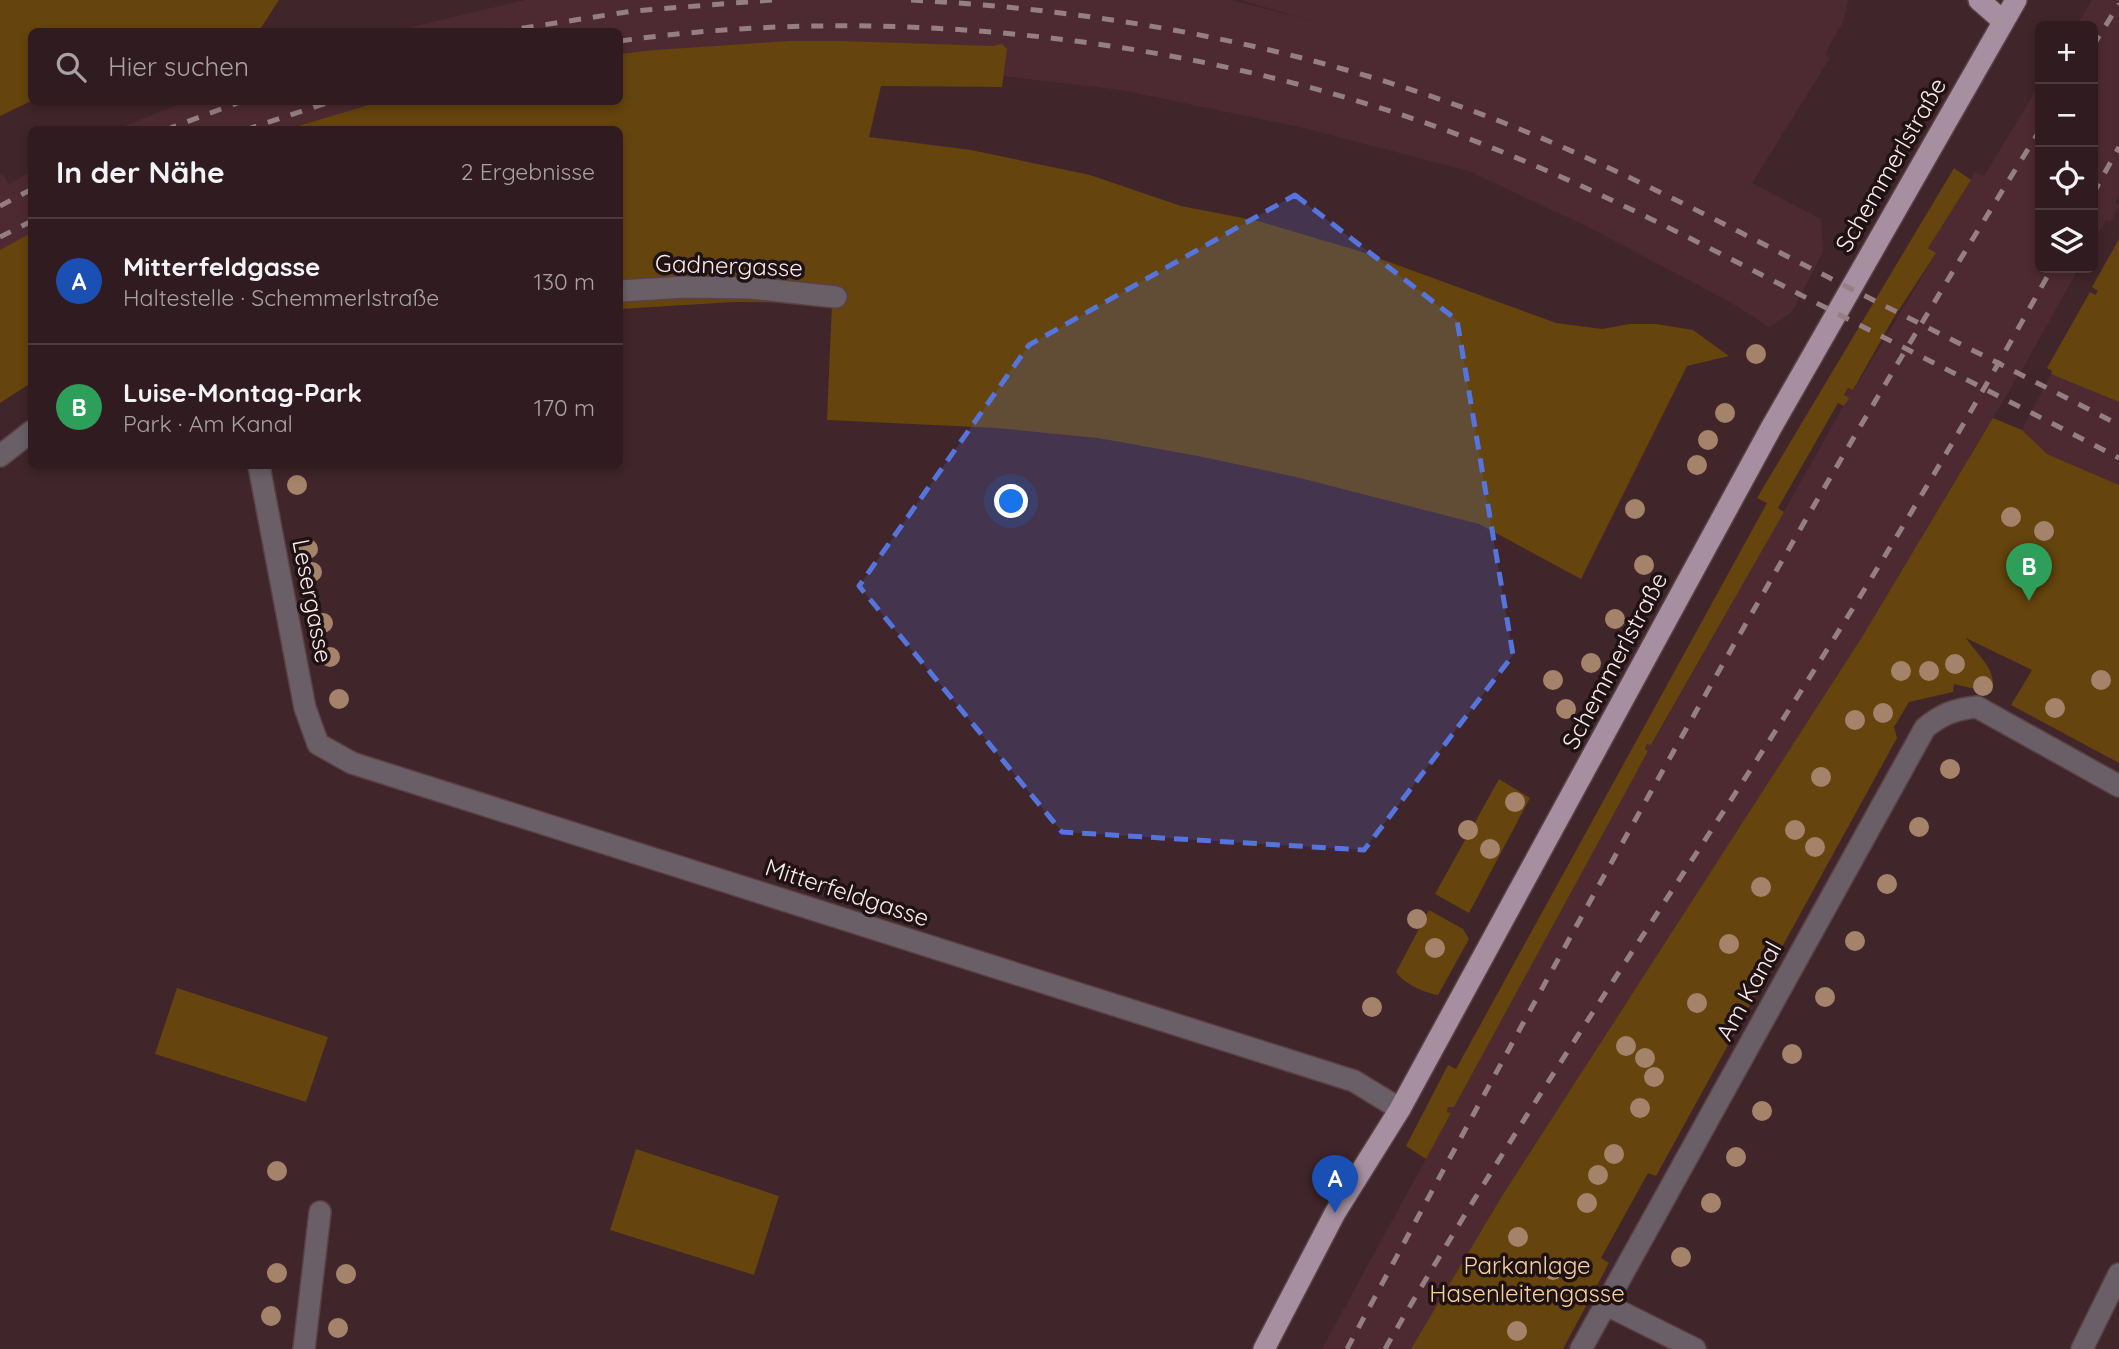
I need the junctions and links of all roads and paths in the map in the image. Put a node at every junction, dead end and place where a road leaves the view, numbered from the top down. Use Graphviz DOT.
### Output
graph roads {
  1 [pos="1979,0"];
  2 [pos="2016,0"];
  3 [pos="2003,21"];
  4 [pos="623,291"];
  5 [pos="836,297"];
  6 [pos="28,433"];
  7 [pos="0,456"];
  8 [pos="261,469"];
  9 [pos="317,744"];
  10 [pos="2119,786"];
  11 [pos="1400,1109"];
  12 [pos="320,1212"];
  13 [pos="2119,1274"];
  14 [pos="1605,1304"];
  15 [pos="303,1349"];
  16 [pos="1264,1349"];
  17 [pos="1581,1349"];
  18 [pos="1695,1349"];
  19 [pos="2082,1349"];
  1 -- 3 [label="main road"];
  2 -- 3 [label="main road, Schemmerlstraße"];
  3 -- 11 [label="main road, Schemmerlstraße"];
  4 -- 5 [label="street, Gadnergasse"];
  6 -- 7 [label="street"];
  8 -- 9 [label="street, Lesergasse"];
  9 -- 11 [label="street, Mitterfeldgasse"];
  10 -- 14 [label="street, Am Kanal"];
  11 -- 16 [label="main road, Schemmerlstraße"];
  12 -- 15 [label="street"];
  13 -- 19 [label="street"];
  14 -- 17 [label="street, Am Kanal"];
  14 -- 18 [label="street"];
}
